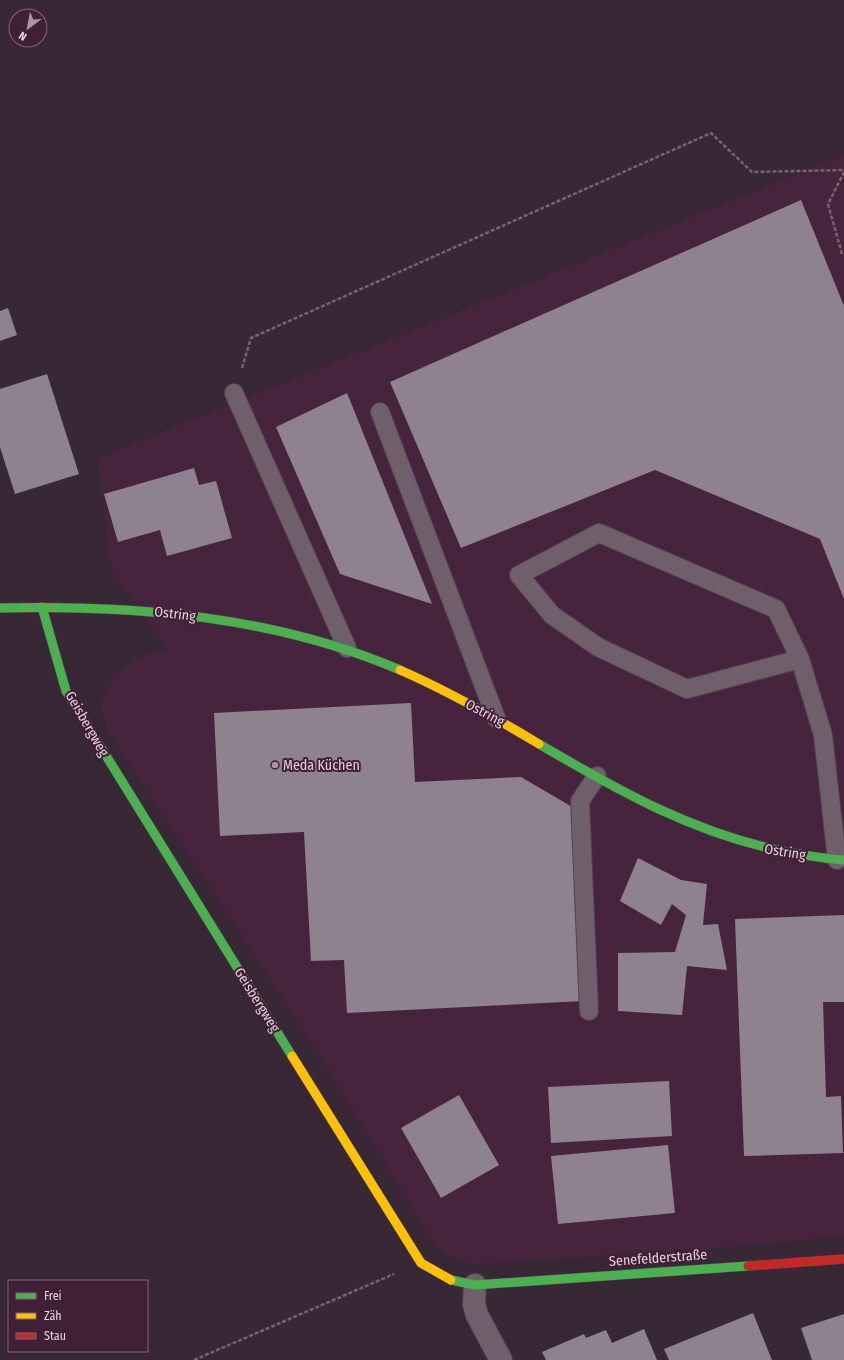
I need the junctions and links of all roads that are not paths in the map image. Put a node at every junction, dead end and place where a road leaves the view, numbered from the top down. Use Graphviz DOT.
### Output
graph roads {
  1 [pos="234,393"];
  2 [pos="380,412"];
  3 [pos="42,606"];
  4 [pos="0,608"];
  5 [pos="347,648"];
  6 [pos="800,659"];
  7 [pos="496,718"];
  8 [pos="597,776"];
  9 [pos="840,860"];
  10 [pos="589,1011"];
  11 [pos="844,1259"];
  12 [pos="475,1285"];
  13 [pos="501,1360"];
  1 -- 5 [label="lane"];
  2 -- 7 [label="lane"];
  3 -- 4 [label="street, Ostring"];
  3 -- 5 [label="street, Ostring"];
  3 -- 12 [label="street, Geisbergweg"];
  5 -- 7 [label="street, Ostring"];
  6 -- 6 [label="lane"];
  6 -- 9 [label="lane"];
  7 -- 8 [label="street, Ostring"];
  8 -- 9 [label="street, Ostring"];
  8 -- 10 [label="lane"];
  11 -- 12 [label="street, Senefelderstraße"];
  12 -- 13 [label="street"];
}
